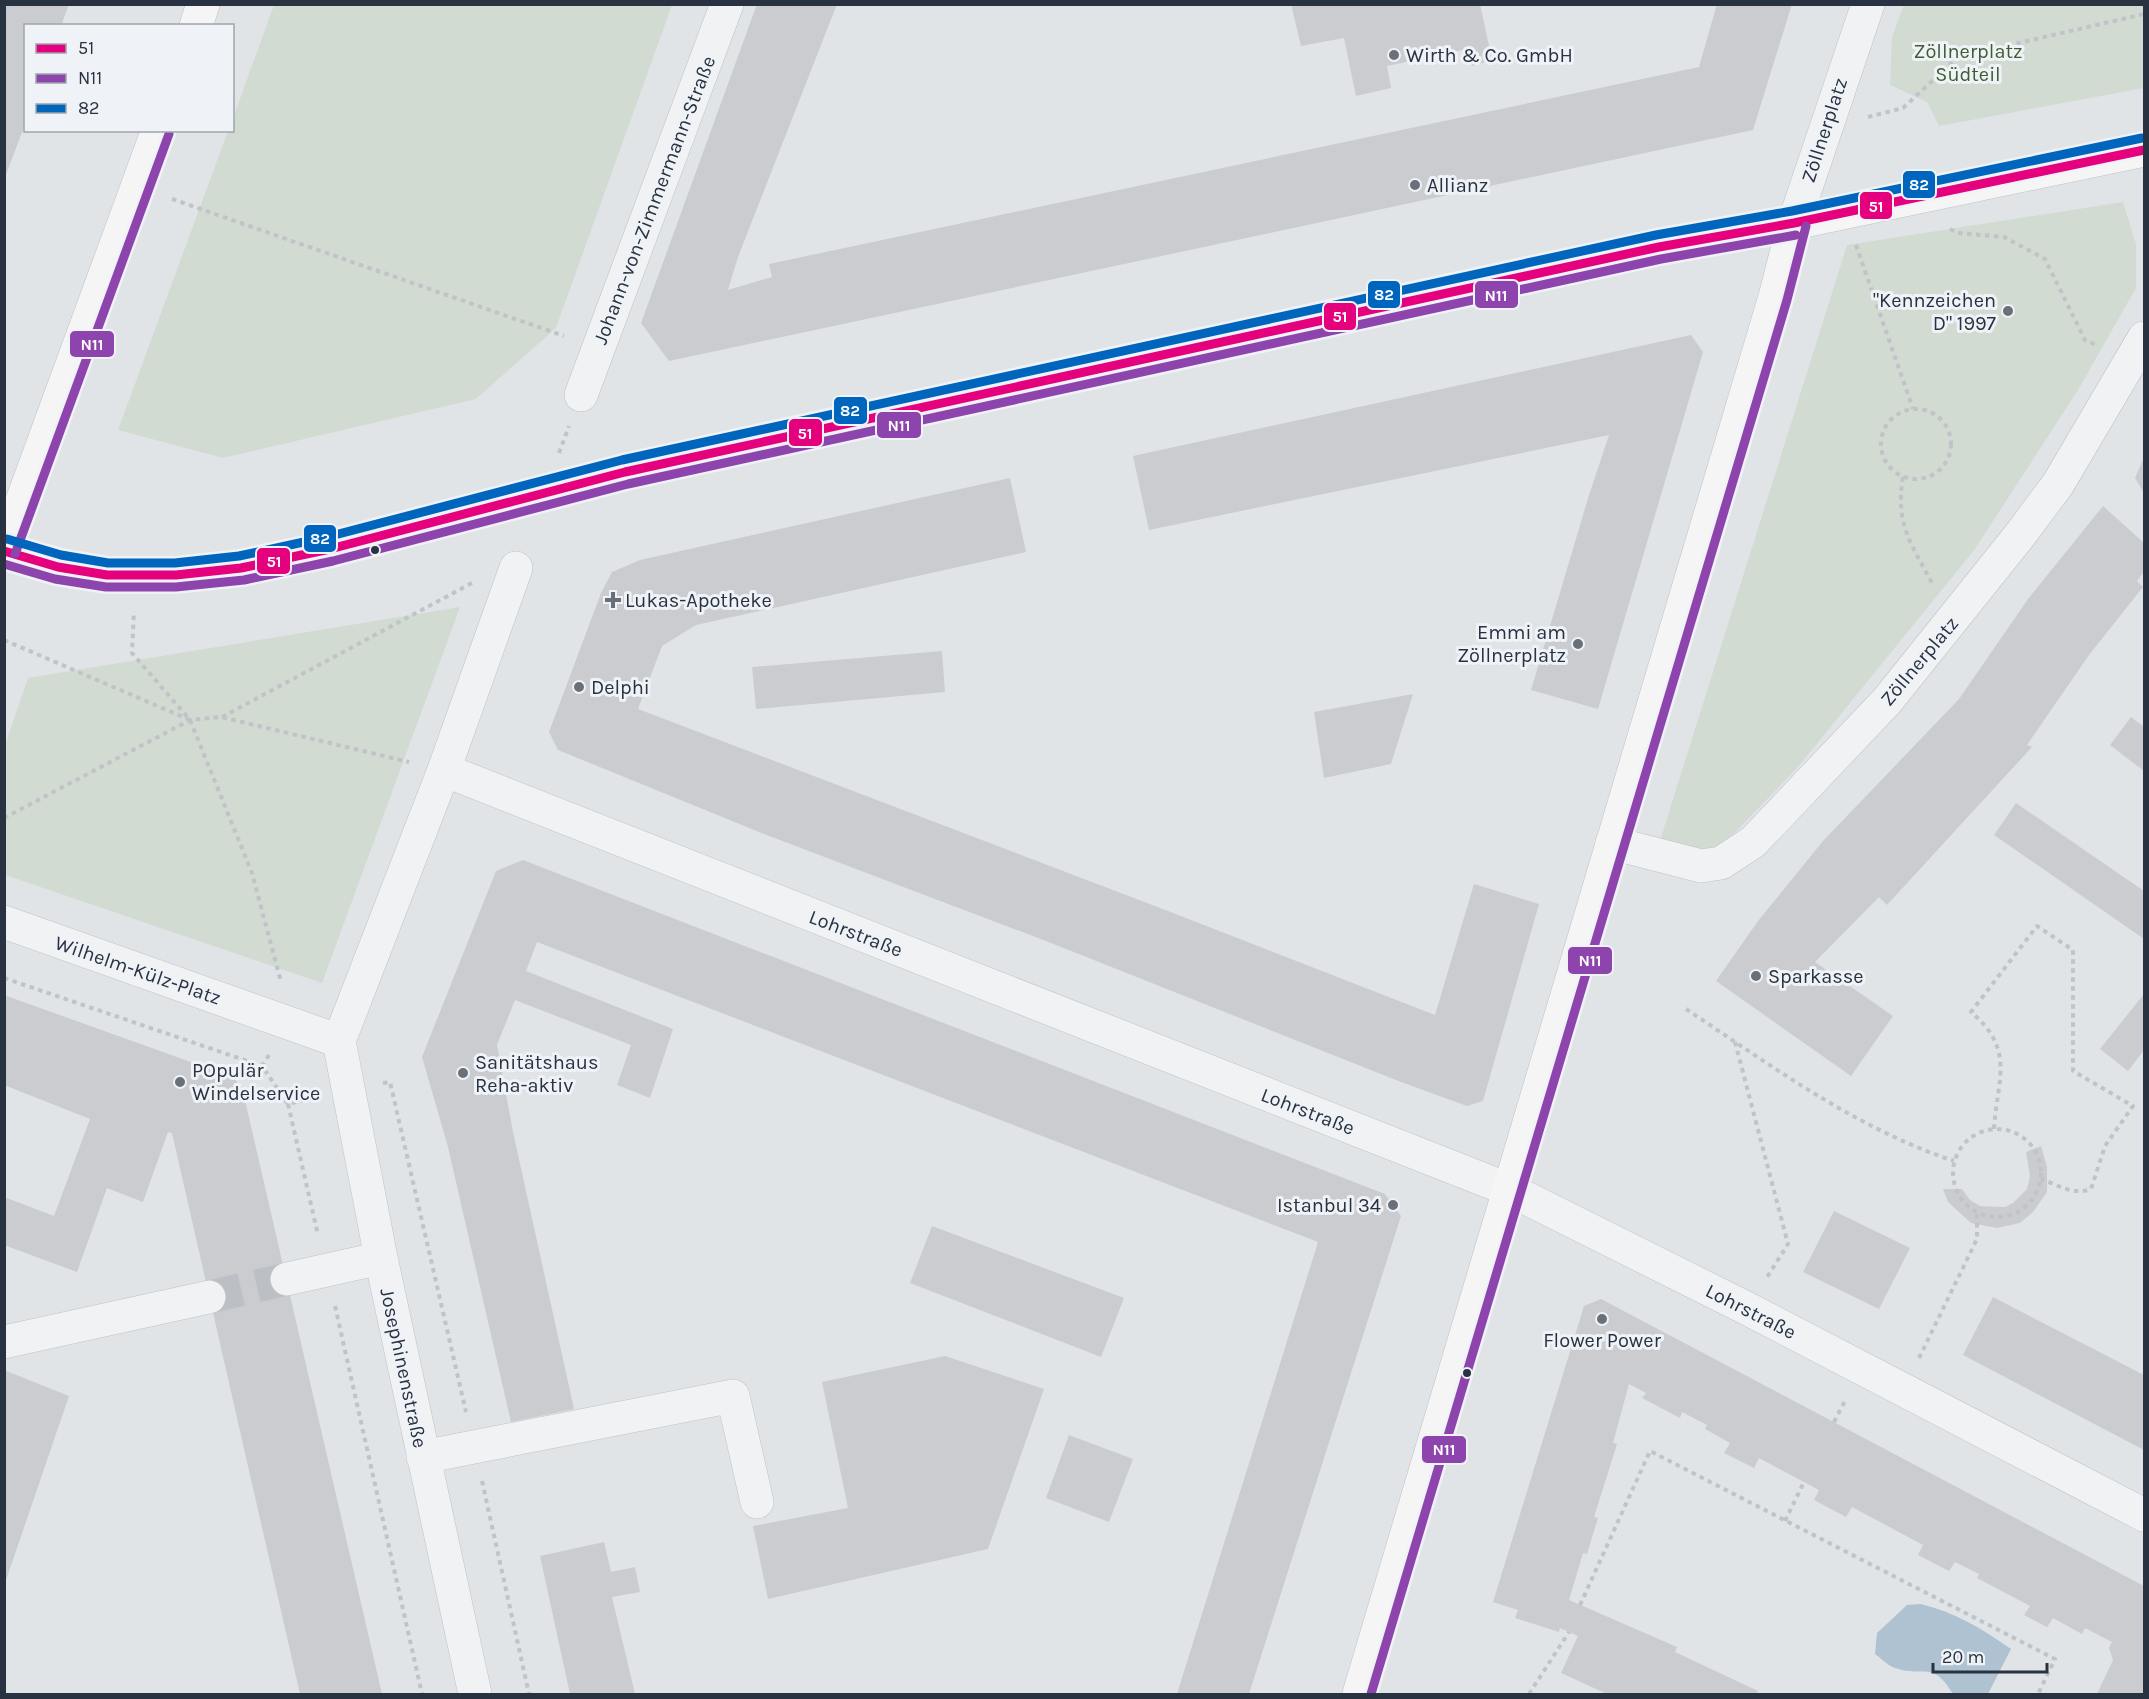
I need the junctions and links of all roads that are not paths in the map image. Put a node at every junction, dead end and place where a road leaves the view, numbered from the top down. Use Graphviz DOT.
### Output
graph roads {
  1 [pos="203,4"];
  2 [pos="727,4"];
  3 [pos="1868,4"];
  4 [pos="197,24"];
  5 [pos="157,132"];
  6 [pos="2145,150"];
  7 [pos="1794,222"];
  8 [pos="2138,349"];
  9 [pos="581,395"];
  10 [pos="4,551"];
  11 [pos="516,568"];
  12 [pos="444,770"];
  13 [pos="1612,843"];
  14 [pos="4,922"];
  15 [pos="339,1041"];
  16 [pos="1510,1190"];
  17 [pos="381,1258"];
  18 [pos="287,1280"];
  19 [pos="209,1297"];
  20 [pos="4,1342"];
  21 [pos="423,1457"];
  22 [pos="757,1502"];
  23 [pos="2145,1515"];
  24 [pos="475,1695"];
  25 [pos="1359,1695"];
  1 -- 4 [label="main road"];
  2 -- 9 [label="street, Johann-von-Zimmermann-Straße"];
  3 -- 7 [label="street, Zöllnerplatz"];
  5 -- 10 [label="main road"];
  6 -- 7 [label="main road"];
  7 -- 10 [label="main road"];
  7 -- 13 [label="main road, Zöllnerplatz"];
  8 -- 13 [label="street, Zöllnerplatz"];
  11 -- 12 [label="street"];
  12 -- 15 [label="street"];
  12 -- 16 [label="street, Lohrstraße"];
  13 -- 16 [label="main road, Zöllnerplatz"];
  14 -- 15 [label="street, Wilhelm-Külz-Platz"];
  15 -- 17 [label="street, Josephinenstraße"];
  16 -- 23 [label="street, Lohrstraße"];
  16 -- 25 [label="main road, Zöllnerplatz"];
  17 -- 18 [label="street"];
  17 -- 21 [label="street, Josephinenstraße"];
  19 -- 20 [label="street"];
  21 -- 22 [label="street"];
  21 -- 24 [label="street, Josephinenstraße"];
}
